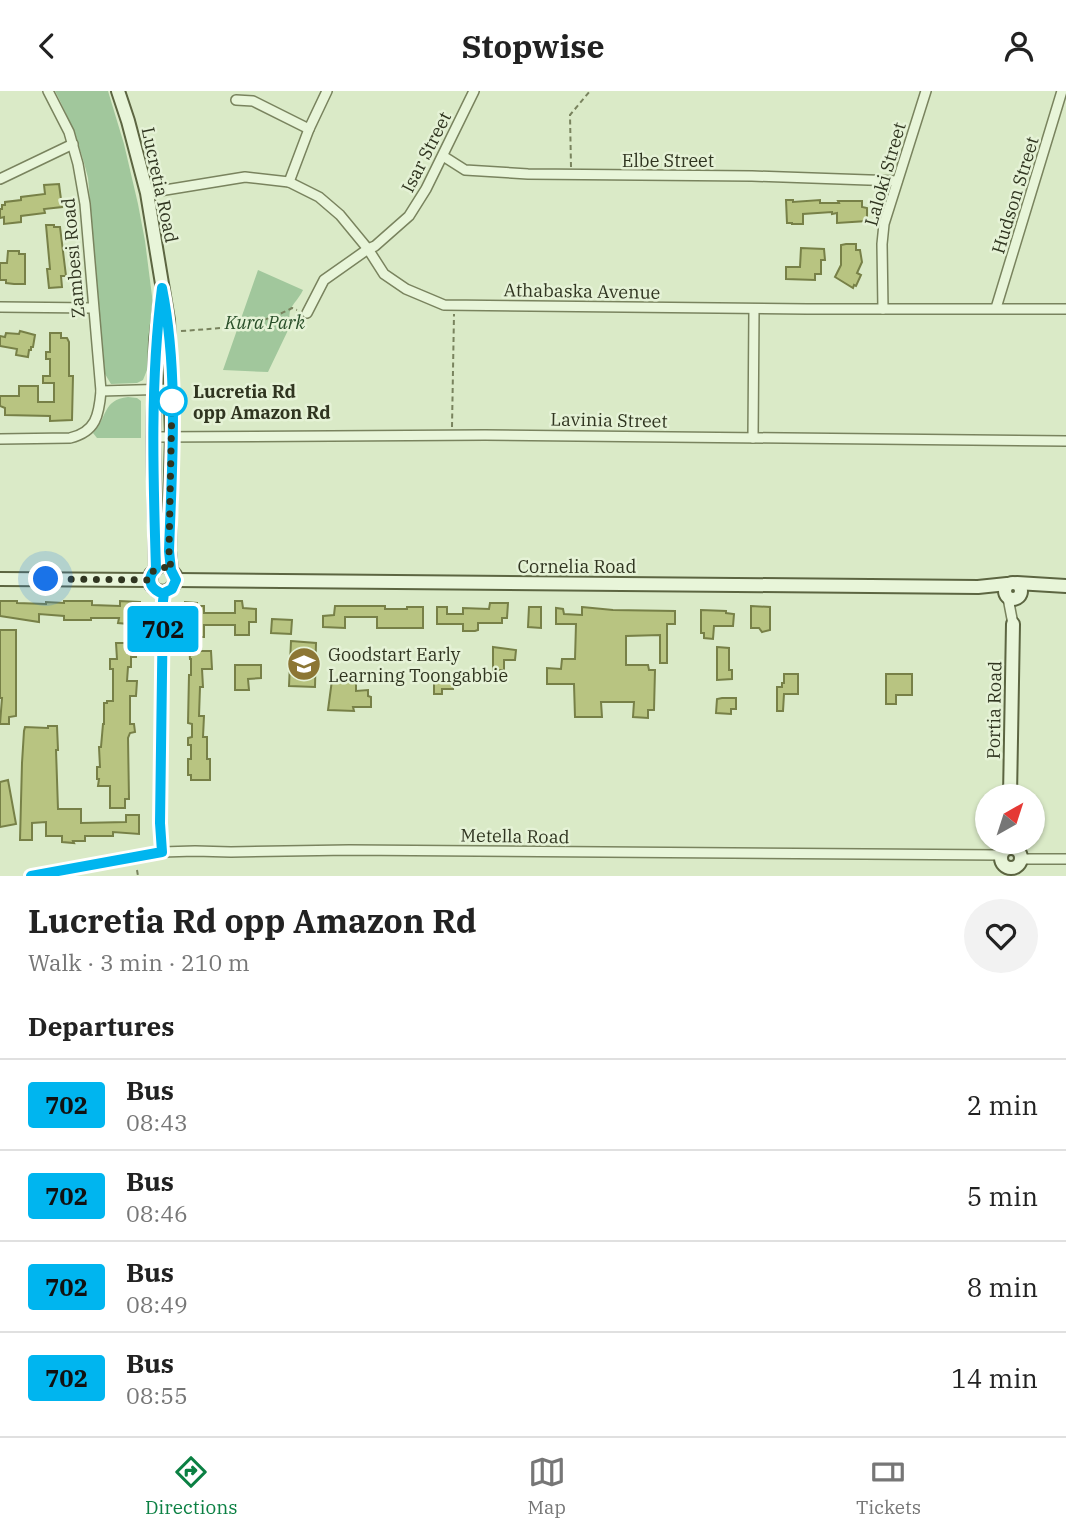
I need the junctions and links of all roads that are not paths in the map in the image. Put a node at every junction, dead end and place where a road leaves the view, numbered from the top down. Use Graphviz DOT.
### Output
graph roads {
  1 [pos="48,91"];
  2 [pos="118,91"];
  3 [pos="327,91"];
  4 [pos="474,91"];
  5 [pos="926,91"];
  6 [pos="1062,91"];
  7 [pos="236,100"];
  8 [pos="309,129"];
  9 [pos="73,144"];
  10 [pos="443,156"];
  11 [pos="0,179"];
  12 [pos="897,181"];
  13 [pos="289,182"];
  14 [pos="147,193"];
  15 [pos="368,249"];
  16 [pos="162,288"];
  17 [pos="0,307"];
  18 [pos="93,308"];
  19 [pos="996,308"];
  20 [pos="754,309"];
  21 [pos="883,309"];
  22 [pos="1066,309"];
  23 [pos="307,313"];
  24 [pos="172,389"];
  25 [pos="155,390"];
  26 [pos="101,391"];
  27 [pos="172,436"];
  28 [pos="153,437"];
  29 [pos="753,437"];
  30 [pos="0,439"];
  31 [pos="1066,441"];
  32 [pos="153,574"];
  33 [pos="173,575"];
  34 [pos="0,579"];
  35 [pos="1061,586"];
  36 [pos="1012,592"];
  37 [pos="164,593"];
  38 [pos="1013,624"];
  39 [pos="1010,784"];
  40 [pos="975,848"];
  41 [pos="162,852"];
  42 [pos="1066,859"];
  43 [pos="1015,868"];
  44 [pos="31,876"];
  1 -- 9 [label="street, Zambesi Road"];
  2 -- 14 [label="street, Lucretia Road"];
  3 -- 8 [label="street"];
  4 -- 10 [label="street, Isar Street"];
  5 -- 12 [label="street, Laloki Street"];
  6 -- 19 [label="street, Hudson Street"];
  7 -- 8 [label="street"];
  8 -- 13 [label="street"];
  9 -- 11 [label="street"];
  9 -- 18 [label="street, Zambesi Road"];
  10 -- 12 [label="street, Elbe Street"];
  10 -- 15 [label="street, Isar Street"];
  12 -- 21 [label="street, Laloki Street"];
  13 -- 14 [label="street, Athabaska Avenue"];
  13 -- 15 [label="street, Athabaska Avenue"];
  14 -- 16 [label="street, Lucretia Road"];
  15 -- 20 [label="street, Athabaska Avenue"];
  15 -- 23 [label="street, Isar Street"];
  16 -- 24 [label="street, Lucretia Road"];
  16 -- 25 [label="street, Lucretia Road"];
  17 -- 18 [label="street"];
  18 -- 26 [label="street, Zambesi Road"];
  19 -- 21 [label="street, Athabaska Avenue"];
  19 -- 22 [label="street, Athabaska Avenue"];
  20 -- 21 [label="street, Athabaska Avenue"];
  20 -- 29 [label="street"];
  24 -- 25 [label="street"];
  24 -- 27 [label="street, Lucretia Road"];
  25 -- 26 [label="street"];
  25 -- 28 [label="street, Lucretia Road"];
  26 -- 30 [label="street, Zambesi Road"];
  27 -- 28 [label="street, Lavinia Street"];
  27 -- 29 [label="street, Lavinia Street"];
  27 -- 33 [label="street, Lucretia Road"];
  28 -- 32 [label="street, Lucretia Road"];
  29 -- 31 [label="street, Lavinia Street"];
  32 -- 33 [label="street"];
  32 -- 34 [label="street"];
  32 -- 37 [label="street"];
  33 -- 36 [label="street, Cornelia Road"];
  33 -- 37 [label="street"];
  35 -- 36 [label="street, Cornelia Road"];
  36 -- 38 [label="street, Portia Road"];
  37 -- 41 [label="street"];
  38 -- 39 [label="street, Portia Road"];
  40 -- 41 [label="street, Metella Road"];
  41 -- 44 [label="street, Metella Road"];
  42 -- 43 [label="street"];
}
